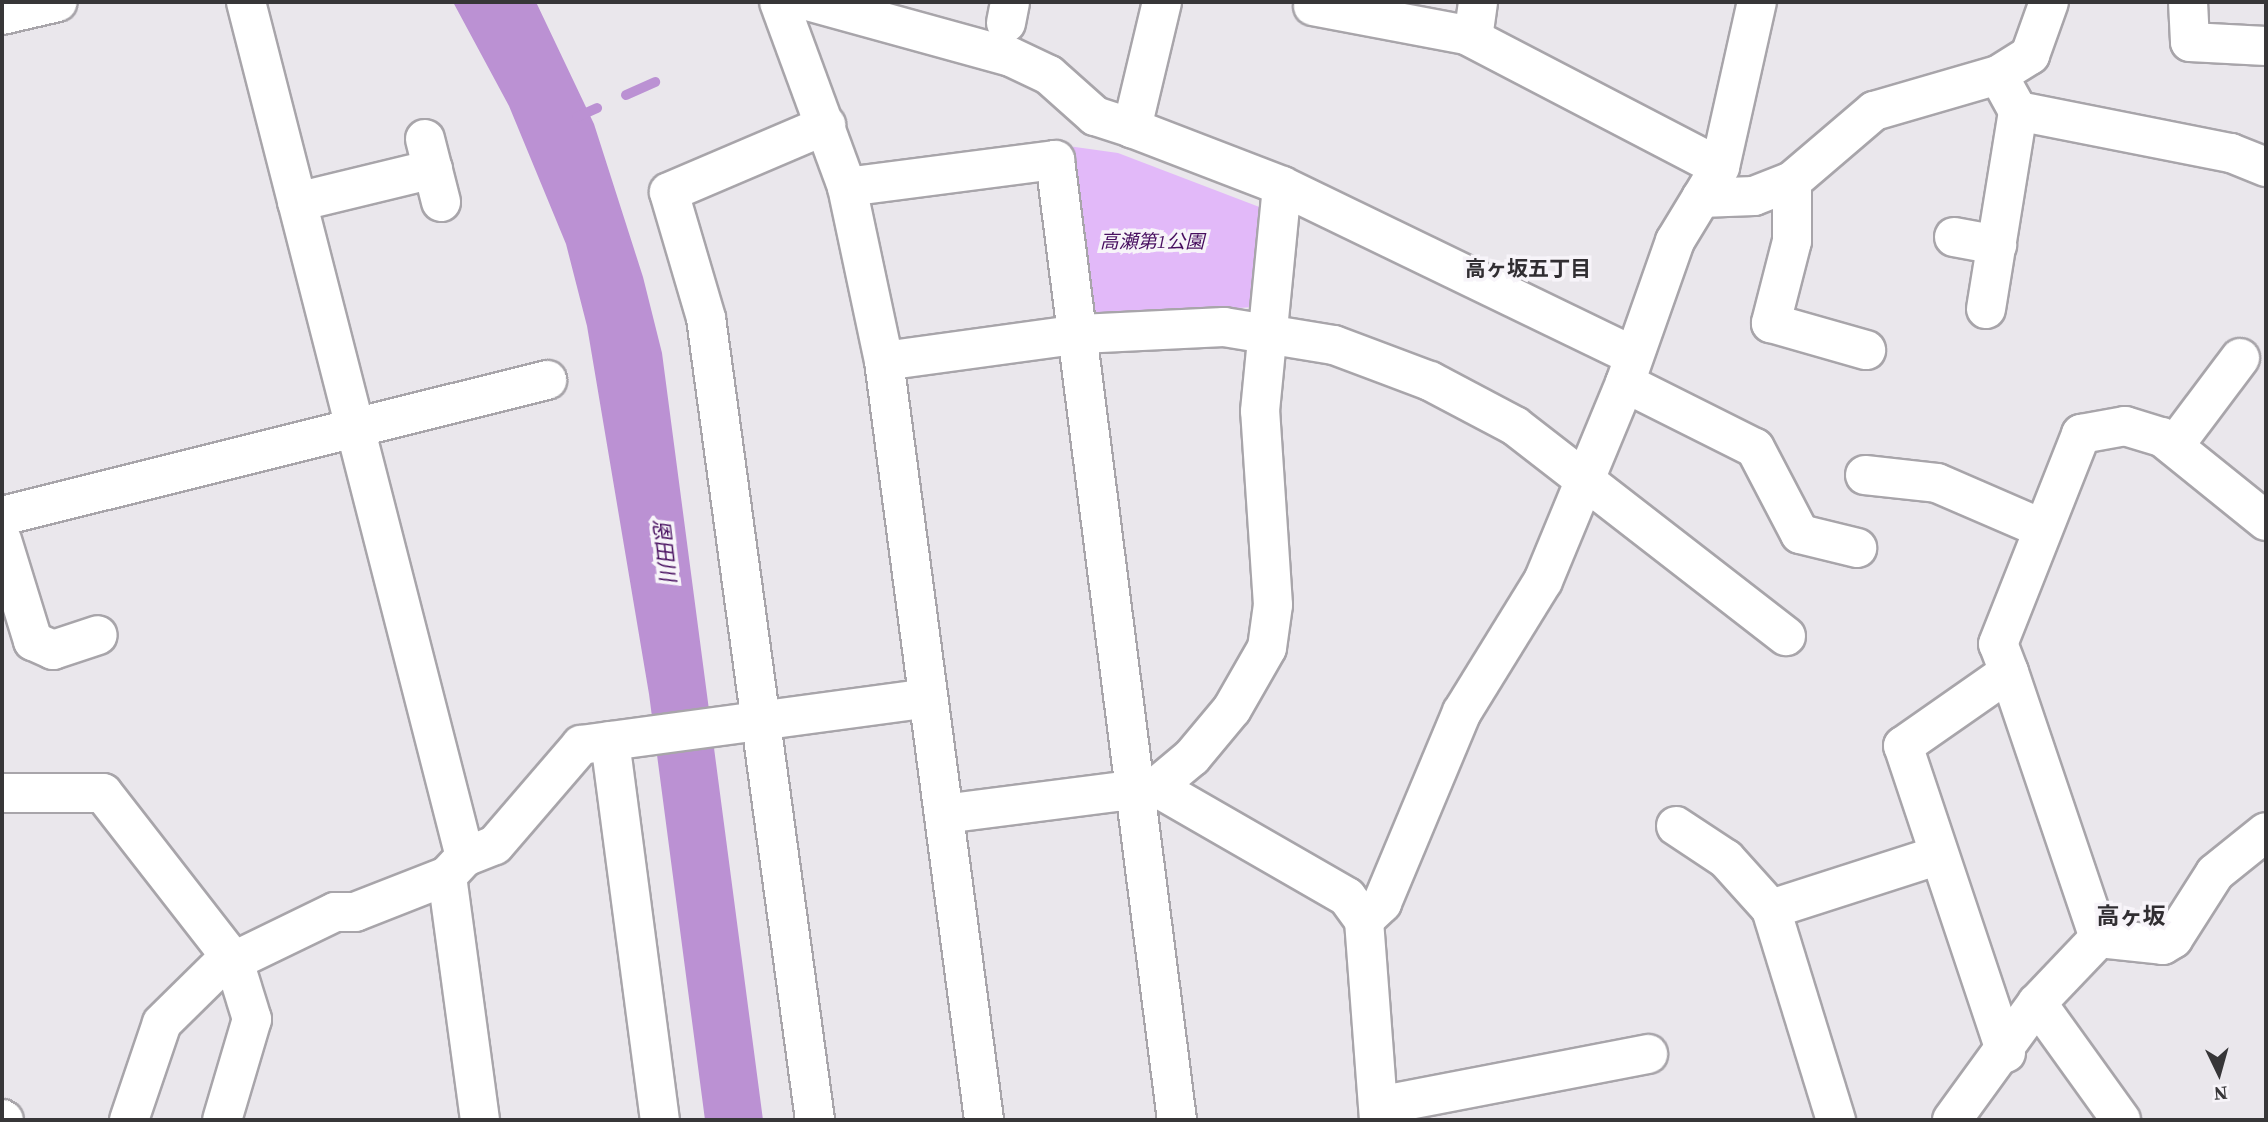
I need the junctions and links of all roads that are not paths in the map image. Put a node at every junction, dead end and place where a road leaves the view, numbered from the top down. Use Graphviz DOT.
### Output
graph roads {
  1 [pos="58,2"];
  2 [pos="246,2"];
  3 [pos="779,2"];
  4 [pos="805,2"];
  5 [pos="811,2"];
  6 [pos="1162,2"];
  7 [pos="1758,2"];
  8 [pos="2049,2"];
  9 [pos="2188,2"];
  10 [pos="1312,6"];
  11 [pos="2,15"];
  12 [pos="1475,20"];
  13 [pos="2266,46"];
  14 [pos="1998,75"];
  15 [pos="2018,111"];
  16 [pos="826,125"];
  17 [pos="1132,128"];
  18 [pos="2266,167"];
  19 [pos="433,170"];
  20 [pos="1792,181"];
  21 [pos="1710,182"];
  22 [pos="1282,186"];
  23 [pos="847,187"];
  24 [pos="297,202"];
  25 [pos="1954,237"];
  26 [pos="1997,245"];
  27 [pos="1986,309"];
  28 [pos="1263,333"];
  29 [pos="1080,334"];
  30 [pos="1866,350"];
  31 [pos="2240,358"];
  32 [pos="884,361"];
  33 [pos="1629,370"];
  34 [pos="547,380"];
  35 [pos="358,428"];
  36 [pos="2174,446"];
  37 [pos="1864,475"];
  38 [pos="1586,479"];
  39 [pos="2,516"];
  40 [pos="2266,521"];
  41 [pos="2041,528"];
  42 [pos="2,540"];
  43 [pos="1857,548"];
  44 [pos="98,635"];
  45 [pos="1786,635"];
  46 [pos="2009,672"];
  47 [pos="928,698"];
  48 [pos="761,720"];
  49 [pos="610,741"];
  50 [pos="1145,788"];
  51 [pos="2,793"];
  52 [pos="944,814"];
  53 [pos="1676,826"];
  54 [pos="2266,832"];
  55 [pos="1939,855"];
  56 [pos="456,866"];
  57 [pos="1771,909"];
  58 [pos="1364,920"];
  59 [pos="2099,938"];
  60 [pos="232,958"];
  61 [pos="2037,1003"];
  62 [pos="2006,1053"];
  63 [pos="1648,1054"];
  64 [pos="1383,1115"];
  65 [pos="129,1120"];
  66 [pos="222,1120"];
  67 [pos="480,1120"];
  68 [pos="660,1120"];
  69 [pos="815,1120"];
  70 [pos="984,1120"];
  71 [pos="1177,1120"];
  72 [pos="1836,1120"];
  73 [pos="1952,1120"];
  74 [pos="2121,1120"];
  1 -- 11 [label="street"];
  2 -- 24 [label="street"];
  3 -- 4 [label="street"];
  3 -- 16 [label="street"];
  5 -- 17 [label="street"];
  6 -- 17 [label="street"];
  7 -- 21 [label="street"];
  8 -- 14 [label="street"];
  9 -- 13 [label="street"];
  10 -- 12 [label="street"];
  12 -- 21 [label="street"];
  14 -- 15 [label="street"];
  14 -- 20 [label="street"];
  15 -- 18 [label="street"];
  15 -- 26 [label="street"];
  16 -- 23 [label="street"];
  16 -- 48 [label="street"];
  17 -- 22 [label="street"];
  19 -- 24 [label="street"];
  20 -- 21 [label="street"];
  20 -- 30 [label="street"];
  21 -- 33 [label="street"];
  22 -- 28 [label="street"];
  22 -- 33 [label="street"];
  23 -- 29 [label="street"];
  23 -- 32 [label="street"];
  24 -- 35 [label="street"];
  25 -- 26 [label="street"];
  26 -- 27 [label="street"];
  28 -- 29 [label="street"];
  28 -- 38 [label="street"];
  28 -- 50 [label="street"];
  29 -- 32 [label="street"];
  29 -- 50 [label="street"];
  31 -- 36 [label="street"];
  32 -- 47 [label="street"];
  33 -- 38 [label="street"];
  33 -- 43 [label="street"];
  34 -- 35 [label="street"];
  35 -- 39 [label="street"];
  35 -- 56 [label="street"];
  36 -- 40 [label="street"];
  36 -- 41 [label="street"];
  37 -- 41 [label="street"];
  38 -- 45 [label="street"];
  38 -- 58 [label="street"];
  41 -- 46 [label="street"];
  42 -- 44 [label="street"];
  46 -- 55 [label="street"];
  46 -- 59 [label="street"];
  47 -- 48 [label="street"];
  47 -- 52 [label="street"];
  48 -- 49 [label="street"];
  48 -- 69 [label="street"];
  49 -- 56 [label="street"];
  49 -- 68 [label="street"];
  50 -- 52 [label="street"];
  50 -- 58 [label="street"];
  50 -- 71 [label="street"];
  51 -- 60 [label="street"];
  52 -- 70 [label="street"];
  53 -- 57 [label="street"];
  54 -- 59 [label="street"];
  55 -- 57 [label="street"];
  55 -- 62 [label="street"];
  56 -- 60 [label="street"];
  56 -- 67 [label="street"];
  57 -- 72 [label="street"];
  58 -- 64 [label="street"];
  59 -- 61 [label="street"];
  60 -- 65 [label="street"];
  60 -- 66 [label="street"];
  61 -- 62 [label="street"];
  61 -- 74 [label="street"];
  62 -- 73 [label="street"];
  63 -- 64 [label="street"];
}
